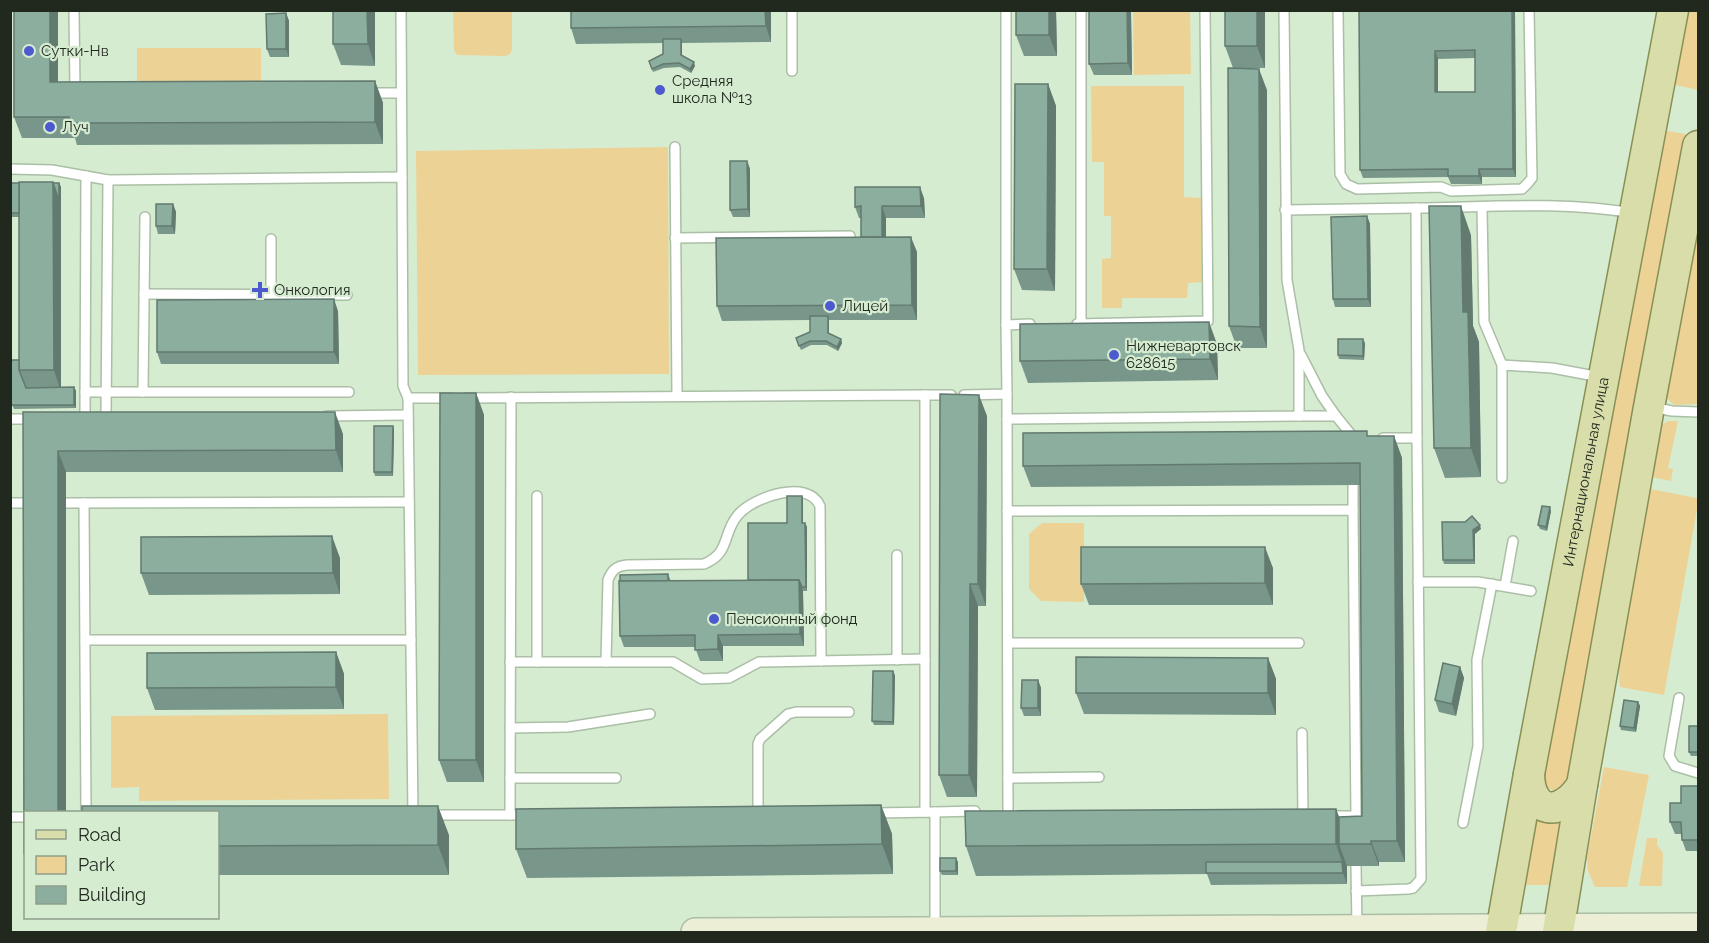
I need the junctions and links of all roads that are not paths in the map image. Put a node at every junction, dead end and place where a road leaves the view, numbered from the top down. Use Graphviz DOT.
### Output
graph roads {
  1 [pos="74,10"];
  2 [pos="401,10"];
  3 [pos="792,10"];
  4 [pos="1006,10"];
  5 [pos="1081,10"];
  6 [pos="1205,10"];
  7 [pos="1284,10"];
  8 [pos="1338,10"];
  9 [pos="1529,10"];
  10 [pos="1673,10"];
  11 [pos="792,71"];
  12 [pos="86,93"];
  13 [pos="354,93"];
  14 [pos="401,93"];
  15 [pos="1698,146"];
  16 [pos="675,147"];
  17 [pos="10,169"];
  18 [pos="86,176"];
  19 [pos="402,177"];
  20 [pos="108,180"];
  21 [pos="1482,207"];
  22 [pos="1416,208"];
  23 [pos="1286,210"];
  24 [pos="1634,214"];
  25 [pos="145,217"];
  26 [pos="850,236"];
  27 [pos="675,238"];
  28 [pos="271,239"];
  29 [pos="144,294"];
  30 [pos="271,295"];
  31 [pos="347,295"];
  32 [pos="1038,324"];
  33 [pos="1071,324"];
  34 [pos="1081,324"];
  35 [pos="1006,325"];
  36 [pos="1299,350"];
  37 [pos="1502,365"];
  38 [pos="1604,377"];
  39 [pos="85,392"];
  40 [pos="106,392"];
  41 [pos="143,392"];
  42 [pos="349,392"];
  43 [pos="1007,394"];
  44 [pos="925,395"];
  45 [pos="677,396"];
  46 [pos="408,398"];
  47 [pos="511,398"];
  48 [pos="1649,407"];
  49 [pos="1698,412"];
  50 [pos="408,415"];
  51 [pos="318,416"];
  52 [pos="1299,416"];
  53 [pos="1336,416"];
  54 [pos="42,418"];
  55 [pos="74,418"];
  56 [pos="85,418"];
  57 [pos="106,418"];
  58 [pos="118,418"];
  59 [pos="10,419"];
  60 [pos="1007,419"];
  61 [pos="1363,438"];
  62 [pos="1374,438"];
  63 [pos="1417,438"];
  64 [pos="1502,478"];
  65 [pos="1353,485"];
  66 [pos="537,496"];
  67 [pos="31,502"];
  68 [pos="66,502"];
  69 [pos="410,502"];
  70 [pos="10,503"];
  71 [pos="84,503"];
  72 [pos="1353,510"];
  73 [pos="1007,512"];
  74 [pos="1514,541"];
  75 [pos="897,555"];
  76 [pos="1418,582"];
  77 [pos="1492,584"];
  78 [pos="1505,586"];
  79 [pos="1531,591"];
  80 [pos="85,640"];
  81 [pos="411,640"];
  82 [pos="1008,643"];
  83 [pos="1299,643"];
  84 [pos="926,659"];
  85 [pos="897,660"];
  86 [pos="821,661"];
  87 [pos="510,662"];
  88 [pos="537,662"];
  89 [pos="606,662"];
  90 [pos="1679,698"];
  91 [pos="849,712"];
  92 [pos="651,714"];
  93 [pos="510,728"];
  94 [pos="1302,733"];
  95 [pos="1698,773"];
  96 [pos="1529,774"];
  97 [pos="1099,777"];
  98 [pos="510,778"];
  99 [pos="616,778"];
  100 [pos="1008,778"];
  101 [pos="1582,785"];
  102 [pos="86,811"];
  103 [pos="987,811"];
  104 [pos="997,811"];
  105 [pos="930,812"];
  106 [pos="746,813"];
  107 [pos="758,813"];
  108 [pos="770,813"];
  109 [pos="865,813"];
  110 [pos="402,815"];
  111 [pos="413,815"];
  112 [pos="510,815"];
  113 [pos="534,815"];
  114 [pos="1291,816"];
  115 [pos="1303,816"];
  116 [pos="1356,816"];
  117 [pos="1463,823"];
  118 [pos="1356,827"];
  119 [pos="1356,866"];
  120 [pos="1356,891"];
  121 [pos="1698,927"];
  122 [pos="935,930"];
  123 [pos="1357,930"];
  124 [pos="1660,930"];
  125 [pos="1089,931"];
  126 [pos="1163,931"];
  127 [pos="1501,931"];
  128 [pos="1558,931"];
  129 [pos="885,932"];
  130 [pos="695,933"];
  1 -- 12 [label="lane"];
  2 -- 14 [label="lane"];
  3 -- 11 [label="lane"];
  4 -- 35 [label="lane"];
  5 -- 34 [label="lane"];
  6 -- 34 [label="lane"];
  7 -- 23 [label="lane"];
  8 -- 9 [label="lane"];
  10 -- 24 [label="main road, Интернациональная улица"];
  13 -- 14 [label="lane"];
  14 -- 19 [label="lane"];
  15 -- 48 [label="main road"];
  16 -- 27 [label="lane"];
  17 -- 18 [label="lane"];
  18 -- 20 [label="lane"];
  18 -- 39 [label="lane"];
  19 -- 20 [label="lane"];
  19 -- 46 [label="lane"];
  20 -- 40 [label="lane"];
  21 -- 22 [label="lane"];
  21 -- 24 [label="lane"];
  21 -- 37 [label="lane"];
  22 -- 23 [label="lane"];
  22 -- 63 [label="lane"];
  23 -- 36 [label="lane"];
  24 -- 38 [label="main road, Интернациональная улица"];
  25 -- 29 [label="lane"];
  26 -- 27 [label="lane"];
  27 -- 45 [label="lane"];
  28 -- 30 [label="lane"];
  29 -- 30 [label="lane"];
  29 -- 41 [label="lane"];
  30 -- 31 [label="lane"];
  32 -- 35 [label="lane"];
  33 -- 34 [label="lane"];
  35 -- 43 [label="lane"];
  36 -- 52 [label="lane"];
  36 -- 53 [label="lane"];
  37 -- 38 [label="lane"];
  37 -- 64 [label="lane"];
  38 -- 96 [label="main road, Интернациональная улица"];
  39 -- 40 [label="lane"];
  39 -- 56 [label="lane"];
  40 -- 41 [label="lane"];
  40 -- 57 [label="lane"];
  41 -- 42 [label="lane"];
  43 -- 44 [label="lane"];
  43 -- 60 [label="lane"];
  44 -- 45 [label="lane"];
  44 -- 84 [label="lane"];
  45 -- 47 [label="lane"];
  46 -- 47 [label="lane"];
  46 -- 50 [label="lane"];
  47 -- 87 [label="lane"];
  48 -- 49 [label="lane"];
  48 -- 101 [label="main road"];
  50 -- 51 [label="lane"];
  50 -- 69 [label="lane"];
  52 -- 53 [label="lane"];
  52 -- 60 [label="lane"];
  53 -- 61 [label="lane"];
  54 -- 59 [label="lane"];
  55 -- 56 [label="lane"];
  56 -- 57 [label="lane"];
  57 -- 58 [label="lane"];
  60 -- 73 [label="lane"];
  62 -- 63 [label="lane"];
  63 -- 76 [label="lane"];
  65 -- 72 [label="lane"];
  66 -- 88 [label="lane"];
  67 -- 70 [label="lane"];
  68 -- 71 [label="lane"];
  69 -- 71 [label="lane"];
  69 -- 81 [label="lane"];
  71 -- 80 [label="lane"];
  72 -- 73 [label="lane"];
  72 -- 116 [label="lane"];
  73 -- 82 [label="lane"];
  74 -- 78 [label="lane"];
  75 -- 85 [label="lane"];
  76 -- 77 [label="lane"];
  76 -- 120 [label="lane"];
  77 -- 78 [label="lane"];
  77 -- 117 [label="lane"];
  78 -- 79 [label="lane"];
  80 -- 81 [label="lane"];
  80 -- 102 [label="lane"];
  81 -- 111 [label="lane"];
  82 -- 83 [label="lane"];
  82 -- 100 [label="lane"];
  84 -- 85 [label="lane"];
  84 -- 105 [label="lane"];
  85 -- 86 [label="lane"];
  86 -- 89 [label="lane"];
  86 -- 89 [label="lane"];
  87 -- 88 [label="lane"];
  87 -- 93 [label="lane"];
  88 -- 89 [label="lane"];
  90 -- 95 [label="lane"];
  91 -- 107 [label="lane"];
  92 -- 93 [label="lane"];
  93 -- 98 [label="lane"];
  94 -- 115 [label="lane"];
  96 -- 101 [label="main road"];
  96 -- 127 [label="main road, Интернациональная улица"];
  97 -- 100 [label="lane"];
  98 -- 99 [label="lane"];
  98 -- 112 [label="lane"];
  100 -- 104 [label="lane"];
  101 -- 128 [label="main road"];
  103 -- 105 [label="lane"];
  105 -- 109 [label="lane"];
  105 -- 122 [label="lane"];
  106 -- 107 [label="lane"];
  107 -- 108 [label="lane"];
  110 -- 111 [label="lane"];
  111 -- 112 [label="lane"];
  112 -- 113 [label="lane"];
  114 -- 115 [label="lane"];
  115 -- 116 [label="lane"];
  116 -- 118 [label="lane"];
  119 -- 120 [label="lane"];
  120 -- 123 [label="lane"];
  121 -- 124 [label="street"];
  122 -- 125 [label="street"];
  122 -- 129 [label="street"];
  123 -- 126 [label="street"];
  123 -- 127 [label="street"];
  124 -- 128 [label="street"];
  125 -- 126 [label="street"];
  127 -- 128 [label="street"];
  129 -- 130 [label="street"];
}
